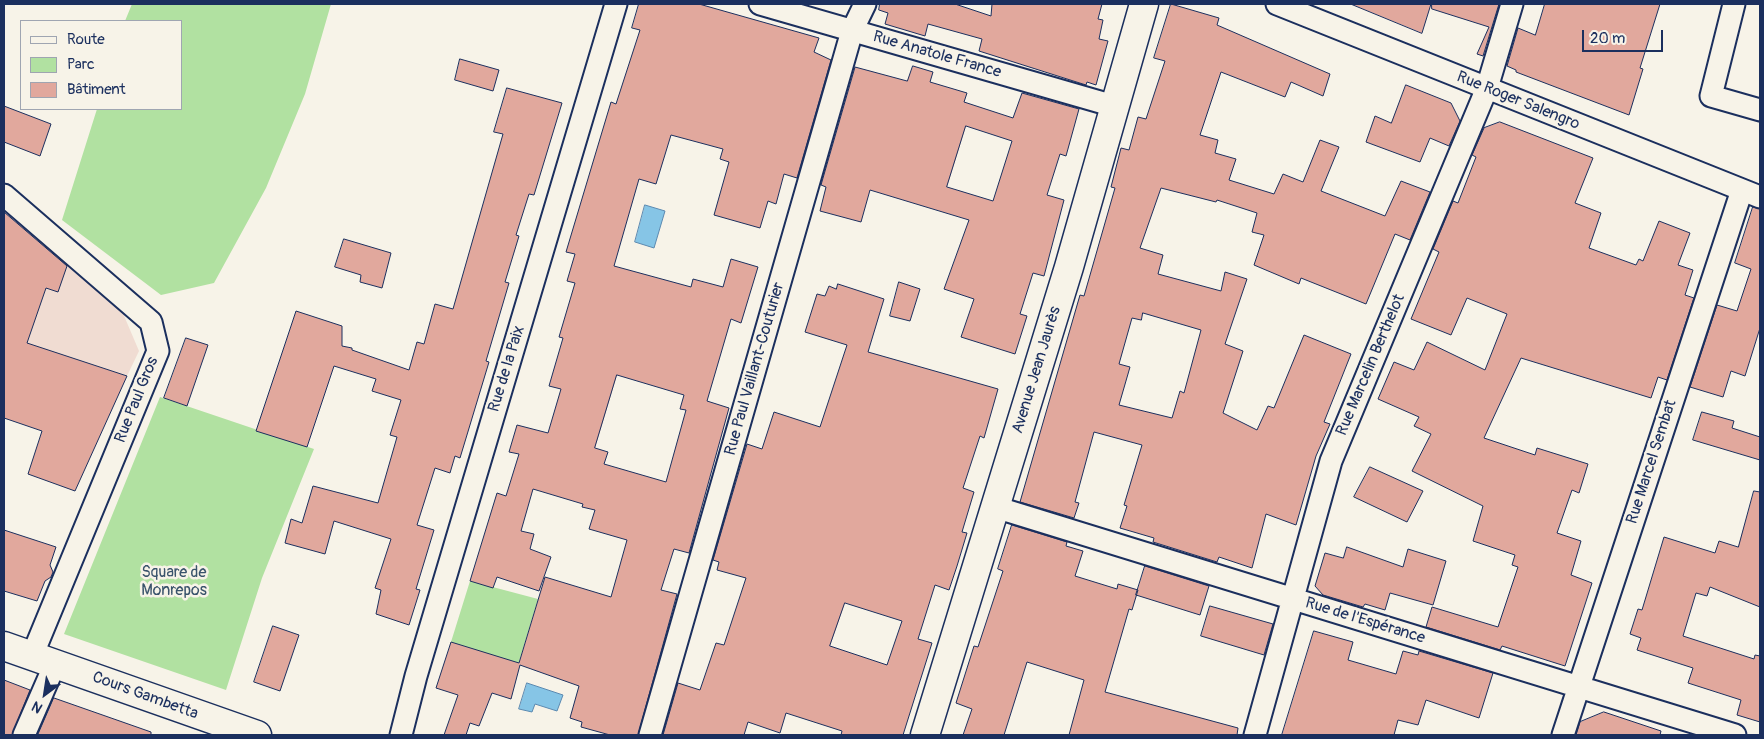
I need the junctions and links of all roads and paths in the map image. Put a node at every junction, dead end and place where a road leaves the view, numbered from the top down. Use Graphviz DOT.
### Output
graph roads {
  1 [pos="616,4"];
  2 [pos="760,4"];
  3 [pos="864,4"];
  4 [pos="1144,4"];
  5 [pos="1277,4"];
  6 [pos="1512,4"];
  7 [pos="1734,4"];
  8 [pos="852,31"];
  9 [pos="1486,88"];
  10 [pos="1114,106"];
  11 [pos="1760,110"];
  12 [pos="1751,193"];
  13 [pos="4,195"];
  14 [pos="995,508"];
  15 [pos="1292,599"];
  16 [pos="4,646"];
  17 [pos="43,660"];
  18 [pos="1577,687"];
  19 [pos="1728,734"];
  20 [pos="24,735"];
  21 [pos="257,735"];
  22 [pos="401,735"];
  23 [pos="650,735"];
  24 [pos="925,735"];
  25 [pos="1255,735"];
  26 [pos="1563,735"];
  1 -- 22 [label="street, Rue de la Paix"];
  2 -- 8 [label="street, Rue Anatole France"];
  3 -- 8 [label="street, Rue Paul Vaillant-Couturier"];
  4 -- 10 [label="street, Avenue Jean Jaurès"];
  5 -- 9 [label="street, Rue Roger Salengro"];
  6 -- 9 [label="street, Rue Marcelin Berthelot"];
  7 -- 11 [label="street"];
  8 -- 10 [label="street, Rue Anatole France"];
  8 -- 23 [label="street, Rue Paul Vaillant-Couturier"];
  9 -- 12 [label="street, Rue Roger Salengro"];
  9 -- 15 [label="street, Rue Marcelin Berthelot"];
  10 -- 14 [label="street, Avenue Jean Jaurès"];
  12 -- 18 [label="street, Rue Marcel Sembat"];
  13 -- 17 [label="street, Rue Paul Gros"];
  14 -- 15 [label="street, Rue de l'Espérance"];
  14 -- 24 [label="street, Avenue Jean Jaurès"];
  15 -- 18 [label="street, Rue de l'Espérance"];
  15 -- 25 [label="street, Rue Marcelin Berthelot"];
  16 -- 17 [label="street, Cours Gambetta"];
  17 -- 20 [label="street, Rue Paul Gros"];
  17 -- 21 [label="street, Cours Gambetta"];
  18 -- 19 [label="street, Rue de l'Espérance"];
  18 -- 26 [label="street, Rue Marcel Sembat"];
}
